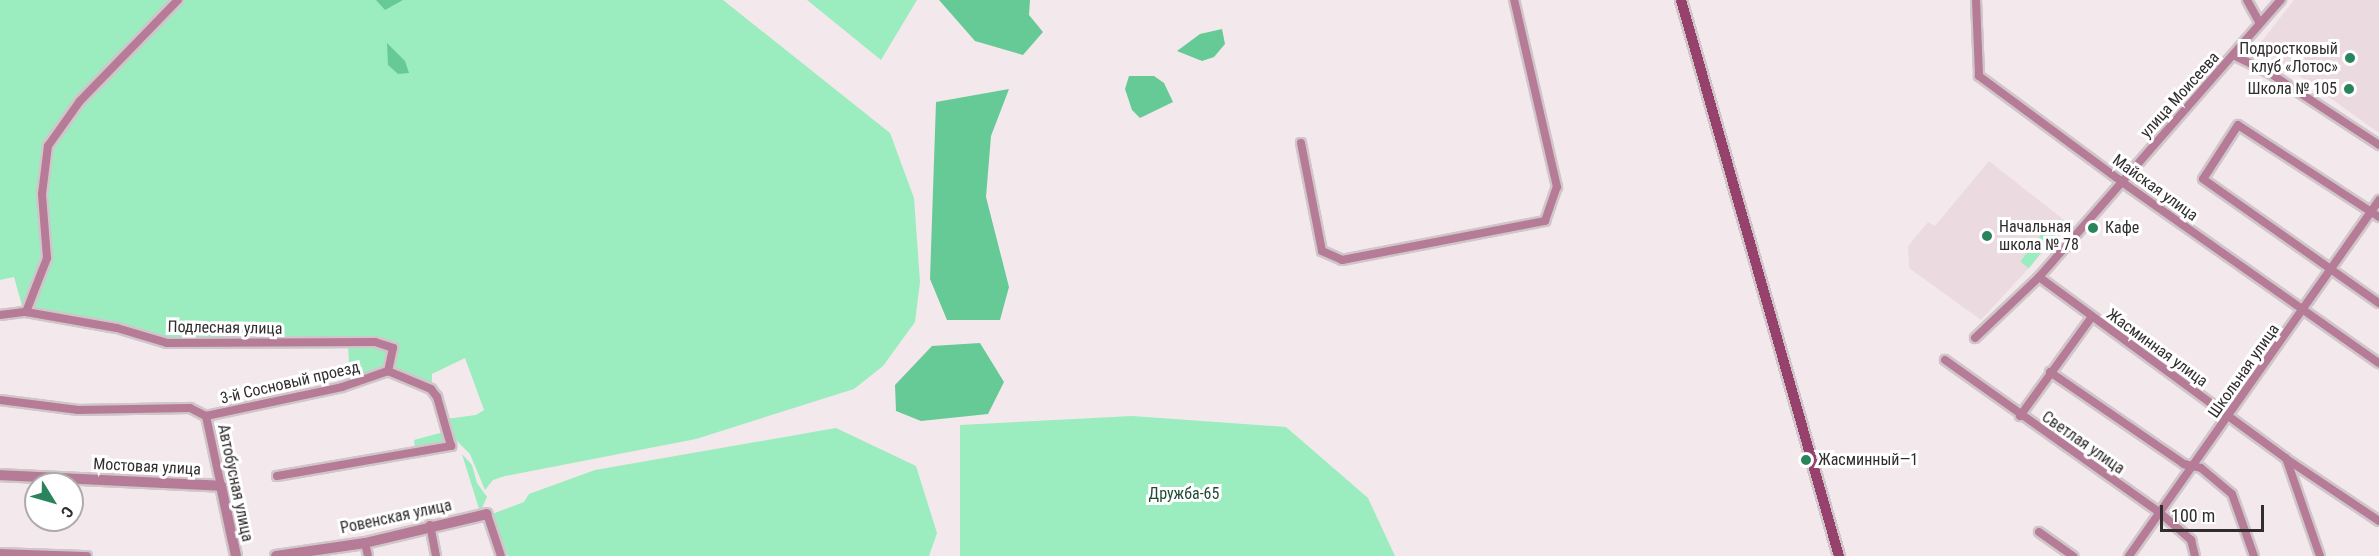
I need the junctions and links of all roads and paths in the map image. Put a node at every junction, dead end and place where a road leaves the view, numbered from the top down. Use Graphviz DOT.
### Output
graph roads {
  1 [pos="178,0"];
  2 [pos="1514,0"];
  3 [pos="1681,0"];
  4 [pos="1976,0"];
  5 [pos="2247,0"];
  6 [pos="2281,0"];
  7 [pos="2260,23"];
  8 [pos="2233,55"];
  9 [pos="1301,143"];
  10 [pos="2379,145"];
  11 [pos="2122,182"];
  12 [pos="2379,200"];
  13 [pos="2371,212"];
  14 [pos="2379,217"];
  15 [pos="2331,269"];
  16 [pos="2039,278"];
  17 [pos="2379,303"];
  18 [pos="2302,310"];
  19 [pos="26,312"];
  20 [pos="0,315"];
  21 [pos="2091,318"];
  22 [pos="1975,338"];
  23 [pos="1945,360"];
  24 [pos="2379,363"];
  25 [pos="388,371"];
  26 [pos="2050,372"];
  27 [pos="0,400"];
  28 [pos="206,416"];
  29 [pos="2020,416"];
  30 [pos="2229,417"];
  31 [pos="2285,458"];
  32 [pos="2193,466"];
  33 [pos="0,475"];
  34 [pos="277,476"];
  35 [pos="221,486"];
  36 [pos="2159,512"];
  37 [pos="486,514"];
  38 [pos="2379,521"];
  39 [pos="430,525"];
  40 [pos="2039,532"];
  41 [pos="365,543"];
  42 [pos="0,553"];
  43 [pos="301,554"];
  44 [pos="45,555"];
  45 [pos="87,556"];
  46 [pos="236,556"];
  47 [pos="276,556"];
  48 [pos="368,556"];
  49 [pos="436,556"];
  50 [pos="501,556"];
  51 [pos="1839,556"];
  52 [pos="2073,556"];
  53 [pos="2129,556"];
  54 [pos="2195,556"];
  55 [pos="2254,556"];
  56 [pos="2320,556"];
  1 -- 19 [label="street"];
  2 -- 9 [label="street"];
  3 -- 51 [label="main road"];
  4 -- 11 [label="street, Майская улица"];
  5 -- 7 [label="street"];
  6 -- 7 [label="street, улица Моисеева"];
  7 -- 8 [label="street, улица Моисеева"];
  8 -- 10 [label="street"];
  8 -- 11 [label="street, улица Моисеева"];
  11 -- 16 [label="street, улица Моисеева"];
  11 -- 18 [label="street, Майская улица"];
  12 -- 13 [label="street, Школьная улица"];
  13 -- 14 [label="street"];
  13 -- 15 [label="street, Школьная улица"];
  13 -- 15 [label="street"];
  15 -- 17 [label="street"];
  15 -- 18 [label="street, Школьная улица"];
  16 -- 21 [label="street, Жасминная улица"];
  16 -- 22 [label="street, улица Моисеева"];
  18 -- 24 [label="street, Майская улица"];
  18 -- 30 [label="street, Школьная улица"];
  19 -- 20 [label="street, Подлесная улица"];
  19 -- 25 [label="street, Подлесная улица"];
  21 -- 26 [label="street"];
  21 -- 30 [label="street, Жасминная улица"];
  23 -- 29 [label="street, Светлая улица"];
  25 -- 28 [label="street, 3-й Сосновый проезд"];
  25 -- 34 [label="street"];
  26 -- 29 [label="street"];
  26 -- 32 [label="street"];
  27 -- 28 [label="street, 3-й Сосновый проезд"];
  28 -- 35 [label="street, Автобусная улица"];
  29 -- 36 [label="street, Светлая улица"];
  30 -- 31 [label="street, Жасминная улица"];
  30 -- 32 [label="street, Школьная улица"];
  31 -- 38 [label="street, Жасминная улица"];
  31 -- 56 [label="street"];
  32 -- 36 [label="street, Школьная улица"];
  32 -- 55 [label="street"];
  33 -- 35 [label="street, Мостовая улица"];
  35 -- 46 [label="street, Автобусная улица"];
  36 -- 53 [label="street, Школьная улица"];
  36 -- 54 [label="street, Светлая улица"];
  37 -- 39 [label="street, Ровенская улица"];
  37 -- 50 [label="street"];
  39 -- 41 [label="street, Ровенская улица"];
  39 -- 49 [label="street"];
  40 -- 52 [label="street"];
  41 -- 43 [label="street, Ровенская улица"];
  41 -- 48 [label="street"];
  42 -- 44 [label="street"];
  43 -- 47 [label="street, Ровенская улица"];
  44 -- 45 [label="street"];
}
